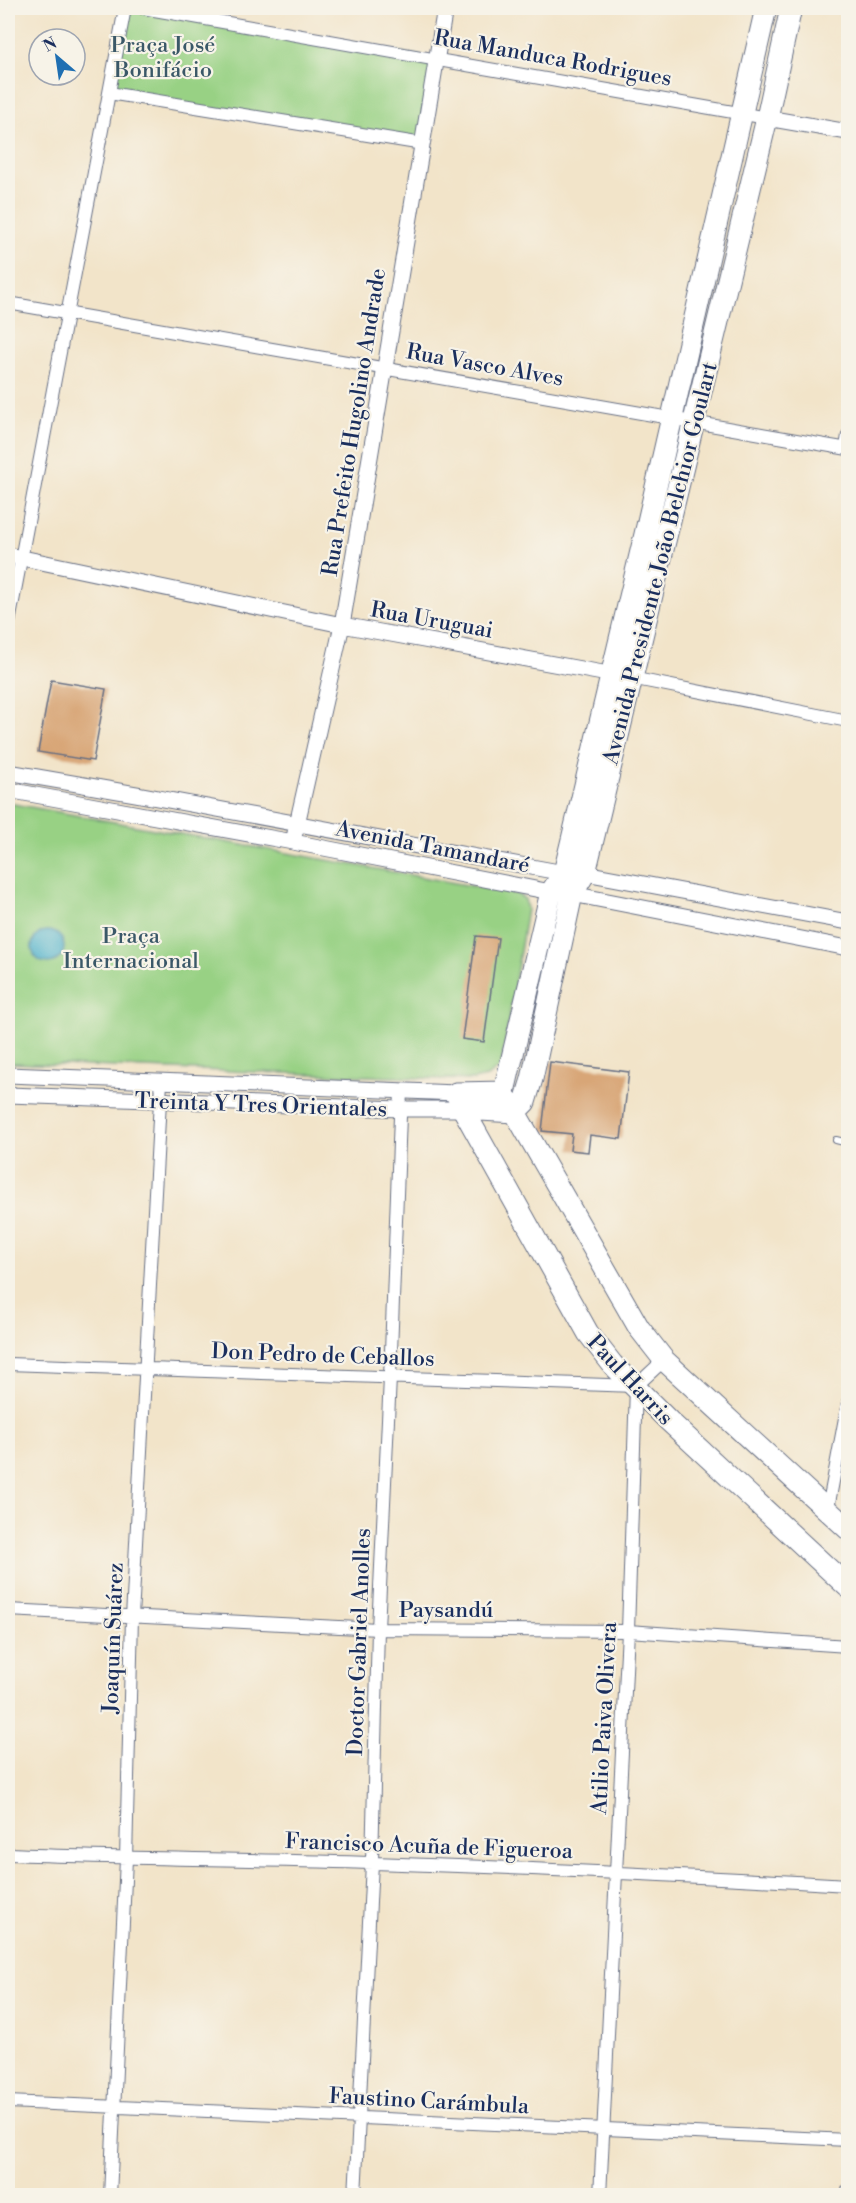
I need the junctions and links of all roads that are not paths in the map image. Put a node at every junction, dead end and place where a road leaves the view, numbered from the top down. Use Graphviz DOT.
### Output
graph roads {
  1 [pos="125,8"];
  2 [pos="143,8"];
  3 [pos="445,8"];
  4 [pos="766,8"];
  5 [pos="791,8"];
  6 [pos="436,59"];
  7 [pos="109,93"];
  8 [pos="743,113"];
  9 [pos="767,118"];
  10 [pos="849,132"];
  11 [pos="423,144"];
  12 [pos="8,303"];
  13 [pos="67,314"];
  14 [pos="384,368"];
  15 [pos="671,417"];
  16 [pos="694,421"];
  17 [pos="849,435"];
  18 [pos="847,449"];
  19 [pos="14,556"];
  20 [pos="342,625"];
  21 [pos="8,628"];
  22 [pos="621,676"];
  23 [pos="849,721"];
  24 [pos="8,772"];
  25 [pos="8,790"];
  26 [pos="298,824"];
  27 [pos="293,842"];
  28 [pos="564,873"];
  29 [pos="585,873"];
  30 [pos="551,892"];
  31 [pos="572,894"];
  32 [pos="849,922"];
  33 [pos="849,948"];
  34 [pos="8,1075"];
  35 [pos="161,1082"];
  36 [pos="400,1090"];
  37 [pos="504,1092"];
  38 [pos="8,1095"];
  39 [pos="160,1100"];
  40 [pos="459,1101"];
  41 [pos="400,1109"];
  42 [pos="515,1112"];
  43 [pos="836,1140"];
  44 [pos="849,1143"];
  45 [pos="664,1360"];
  46 [pos="8,1364"];
  47 [pos="146,1368"];
  48 [pos="390,1378"];
  49 [pos="636,1386"];
  50 [pos="849,1402"];
  51 [pos="828,1508"];
  52 [pos="849,1529"];
  53 [pos="849,1587"];
  54 [pos="8,1610"];
  55 [pos="132,1617"];
  56 [pos="378,1629"];
  57 [pos="628,1631"];
  58 [pos="849,1646"];
  59 [pos="8,1854"];
  60 [pos="126,1859"];
  61 [pos="372,1863"];
  62 [pos="617,1872"];
  63 [pos="849,1885"];
  64 [pos="8,2102"];
  65 [pos="114,2107"];
  66 [pos="359,2118"];
  67 [pos="603,2129"];
  68 [pos="849,2140"];
  69 [pos="849,2190"];
  70 [pos="110,2196"];
  71 [pos="355,2196"];
  72 [pos="600,2196"];
  73 [pos="848,2196"];
  1 -- 7 [label="street"];
  2 -- 6 [label="street, Rua Manduca Rodrigues"];
  3 -- 6 [label="street, Rua Prefeito Hugolino Andrade"];
  4 -- 8 [label="highway, Avenida Presidente João Belchior Goulart"];
  5 -- 9 [label="highway, Avenida Presidente João Belchior Goulart"];
  6 -- 8 [label="street, Rua Manduca Rodrigues"];
  6 -- 11 [label="street, Rua Prefeito Hugolino Andrade"];
  7 -- 11 [label="street"];
  7 -- 13 [label="street"];
  8 -- 9 [label="street, Rua Manduca Rodrigues"];
  8 -- 15 [label="highway, Avenida Presidente João Belchior Goulart"];
  9 -- 10 [label="street"];
  9 -- 16 [label="highway, Avenida Presidente João Belchior Goulart"];
  11 -- 14 [label="street, Rua Prefeito Hugolino Andrade"];
  12 -- 13 [label="street, Rua Vasco Alves"];
  13 -- 14 [label="street, Rua Vasco Alves"];
  13 -- 19 [label="street"];
  14 -- 15 [label="street, Rua Vasco Alves"];
  14 -- 20 [label="street, Rua Prefeito Hugolino Andrade"];
  15 -- 16 [label="street, Rua Vasco Alves"];
  15 -- 22 [label="highway, Avenida Presidente João Belchior Goulart"];
  16 -- 18 [label="street, Rua Vasco Alves"];
  16 -- 22 [label="highway, Avenida Presidente João Belchior Goulart"];
  17 -- 18 [label="street"];
  19 -- 20 [label="street, Rua Uruguai"];
  19 -- 21 [label="street"];
  20 -- 22 [label="street, Rua Uruguai"];
  20 -- 26 [label="street, Rua Prefeito Hugolino Andrade"];
  22 -- 23 [label="street, Rua Uruguai"];
  22 -- 28 [label="highway, Avenida Presidente João Belchior Goulart"];
  22 -- 29 [label="highway, Avenida Presidente João Belchior Goulart"];
  24 -- 26 [label="street, Avenida Tamandaré"];
  25 -- 27 [label="street, Avenida Tamandaré"];
  26 -- 27 [label="street, Rua Prefeito Hugolino Andrade"];
  26 -- 28 [label="street, Avenida Tamandaré"];
  27 -- 30 [label="street, Avenida Tamandaré"];
  28 -- 29 [label="street, Avenida Tamandaré"];
  28 -- 30 [label="highway, Avenida Presidente João Belchior Goulart"];
  29 -- 31 [label="highway, Avenida Presidente João Belchior Goulart"];
  29 -- 32 [label="street, Avenida Tamandaré"];
  30 -- 31 [label="street, Avenida Tamandaré"];
  30 -- 37 [label="highway, Avenida Presidente João Belchior Goulart"];
  31 -- 33 [label="street, Avenida Tamandaré"];
  31 -- 42 [label="highway, Avenida Presidente João Belchior Goulart"];
  34 -- 35 [label="street, Treinta Y Tres Orientales"];
  35 -- 36 [label="street, Treinta Y Tres Orientales"];
  35 -- 39 [label="street, Joaquín Suárez"];
  36 -- 40 [label="street, Treinta Y Tres Orientales"];
  36 -- 41 [label="street, Doctor Gabriel Anolles"];
  37 -- 40 [label="highway"];
  37 -- 42 [label="highway"];
  38 -- 39 [label="street, Treinta Y Tres Orientales"];
  39 -- 41 [label="street, Treinta Y Tres Orientales"];
  39 -- 47 [label="street, Joaquín Suárez"];
  40 -- 41 [label="street, Treinta Y Tres Orientales"];
  40 -- 42 [label="highway, Treinta Y Tres Orientales"];
  40 -- 49 [label="highway, Paul Harris"];
  41 -- 48 [label="street, Doctor Gabriel Anolles"];
  42 -- 45 [label="highway"];
  43 -- 44 [label="lane"];
  45 -- 49 [label="street"];
  45 -- 51 [label="highway"];
  46 -- 47 [label="street, Don Pedro de Ceballos"];
  47 -- 48 [label="street, Don Pedro de Ceballos"];
  47 -- 55 [label="street, Joaquín Suárez"];
  48 -- 49 [label="street, Don Pedro de Ceballos"];
  48 -- 56 [label="street, Doctor Gabriel Anolles"];
  49 -- 53 [label="highway, Paul Harris"];
  49 -- 57 [label="street, Atilio Paiva Olivera"];
  50 -- 51 [label="street"];
  51 -- 52 [label="highway"];
  54 -- 55 [label="street, Paysandú"];
  55 -- 56 [label="street, Paysandú"];
  55 -- 60 [label="street, Joaquín Suárez"];
  56 -- 57 [label="street, Paysandú"];
  56 -- 61 [label="street, Doctor Gabriel Anolles"];
  57 -- 58 [label="street, Paysandú"];
  57 -- 62 [label="street, Atilio Paiva Olivera"];
  59 -- 60 [label="street, Francisco Acuña de Figueroa"];
  60 -- 61 [label="street, Francisco Acuña de Figueroa"];
  60 -- 65 [label="street, Joaquín Suárez"];
  61 -- 62 [label="street, Francisco Acuña de Figueroa"];
  61 -- 66 [label="street, Doctor Gabriel Anolles"];
  62 -- 63 [label="street, Francisco Acuña de Figueroa"];
  62 -- 67 [label="street, Atilio Paiva Olivera"];
  64 -- 65 [label="street, Faustino Carámbula"];
  65 -- 66 [label="street, Faustino Carámbula"];
  65 -- 70 [label="street, Joaquín Suárez"];
  66 -- 67 [label="street, Faustino Carámbula"];
  66 -- 71 [label="street, Doctor Gabriel Anolles"];
  67 -- 68 [label="street, Faustino Carámbula"];
  67 -- 72 [label="street, Atilio Paiva Olivera"];
  69 -- 73 [label="street"];
}
